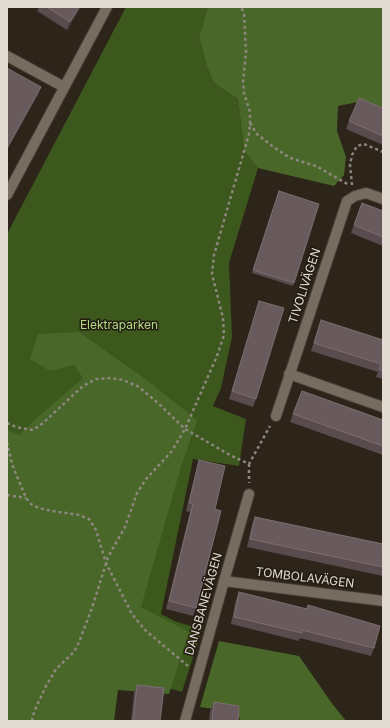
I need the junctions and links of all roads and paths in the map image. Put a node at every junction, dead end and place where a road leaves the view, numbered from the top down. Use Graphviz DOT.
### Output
graph roads {
  1 [pos="107,7"];
  2 [pos="241,7"];
  3 [pos="7,56"];
  4 [pos="64,87"];
  5 [pos="250,123"];
  6 [pos="383,152"];
  7 [pos="7,196"];
  8 [pos="383,199"];
  9 [pos="289,374"];
  10 [pos="383,407"];
  11 [pos="276,416"];
  12 [pos="7,423"];
  13 [pos="185,429"];
  14 [pos="7,442"];
  15 [pos="249,464"];
  16 [pos="249,494"];
  17 [pos="7,495"];
  18 [pos="26,498"];
  19 [pos="106,563"];
  20 [pos="224,581"];
  21 [pos="383,601"];
  22 [pos="192,669"];
  23 [pos="32,721"];
  24 [pos="185,721"];
  1 -- 4 [label="street"];
  2 -- 5 [label="path"];
  3 -- 4 [label="street"];
  4 -- 7 [label="street"];
  5 -- 6 [label="path"];
  5 -- 13 [label="path"];
  8 -- 9 [label="street, TIVOLIVÄGEN"];
  9 -- 10 [label="street"];
  9 -- 11 [label="street, TIVOLIVÄGEN"];
  11 -- 15 [label="path"];
  12 -- 13 [label="path"];
  13 -- 15 [label="path"];
  13 -- 19 [label="path"];
  14 -- 18 [label="path"];
  15 -- 16 [label="path"];
  16 -- 20 [label="street, DANSBANEVÄGEN"];
  17 -- 18 [label="path"];
  18 -- 19 [label="path"];
  19 -- 22 [label="path"];
  19 -- 23 [label="path"];
  20 -- 21 [label="street, TOMBOLAVÄGEN"];
  20 -- 24 [label="street, DANSBANEVÄGEN"];
}
